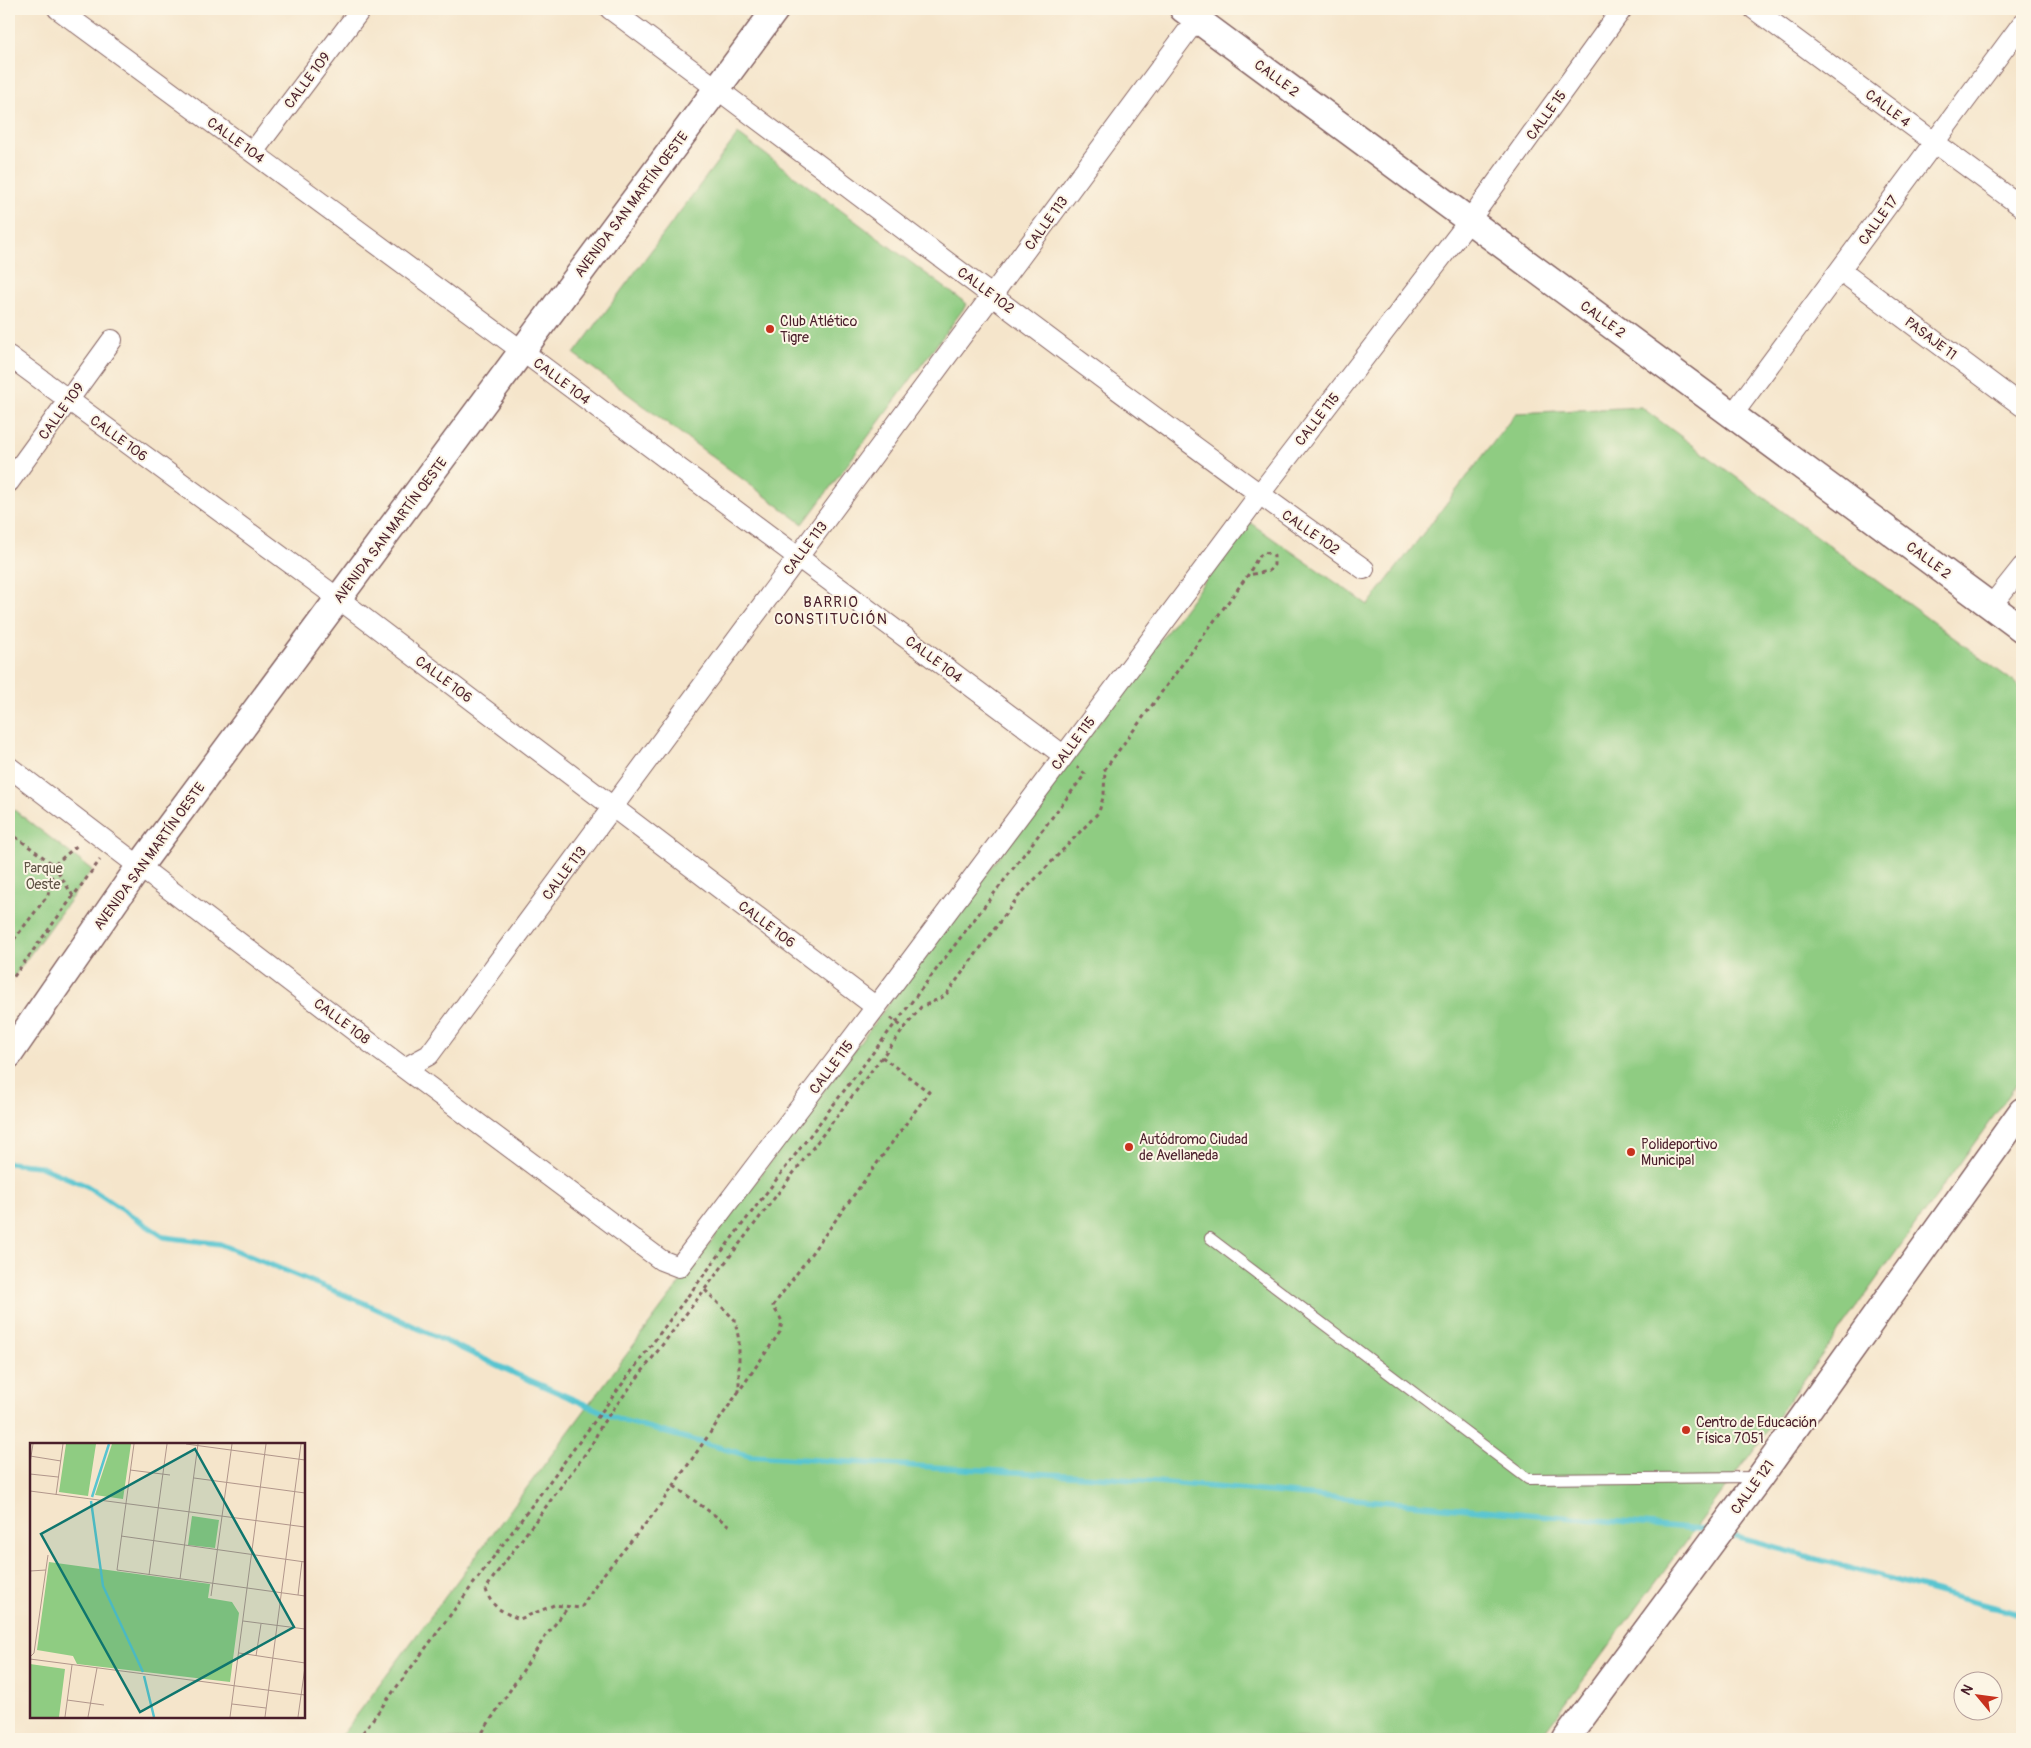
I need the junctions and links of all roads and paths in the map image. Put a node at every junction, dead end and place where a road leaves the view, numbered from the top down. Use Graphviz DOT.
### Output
graph roads {
  1 [pos="58,9"];
  2 [pos="361,9"];
  3 [pos="610,9"];
  4 [pos="776,9"];
  5 [pos="1622,9"];
  6 [pos="1754,9"];
  7 [pos="1194,12"];
  8 [pos="2022,24"];
  9 [pos="717,88"];
  10 [pos="1935,143"];
  11 [pos="253,152"];
  12 [pos="2022,207"];
  13 [pos="1470,221"];
  14 [pos="1840,271"];
  15 [pos="993,295"];
  16 [pos="112,340"];
  17 [pos="522,351"];
  18 [pos="9,356"];
  19 [pos="68,401"];
  20 [pos="2022,406"];
  21 [pos="1733,414"];
  22 [pos="9,482"];
  23 [pos="1259,495"];
  24 [pos="798,557"];
  25 [pos="2022,567"];
  26 [pos="1364,569"];
  27 [pos="1248,575"];
  28 [pos="339,599"];
  29 [pos="1992,606"];
  30 [pos="2022,629"];
  31 [pos="1063,755"];
  32 [pos="9,767"];
  33 [pos="613,807"];
  34 [pos="9,832"];
  35 [pos="93,832"];
  36 [pos="111,846"];
  37 [pos="54,865"];
  38 [pos="138,867"];
  39 [pos="73,896"];
  40 [pos="9,946"];
  41 [pos="9,983"];
  42 [pos="876,1007"];
  43 [pos="9,1055"];
  44 [pos="882,1057"];
  45 [pos="405,1068"];
  46 [pos="2022,1111"];
  47 [pos="1210,1238"];
  48 [pos="679,1267"];
  49 [pos="705,1290"];
  50 [pos="739,1392"];
  51 [pos="1760,1477"];
  52 [pos="674,1486"];
  53 [pos="732,1527"];
  54 [pos="569,1606"];
  55 [pos="358,1739"];
  56 [pos="478,1739"];
  57 [pos="1566,1739"];
  1 -- 11 [label="street, CALLE 104"];
  2 -- 11 [label="street, CALLE 109"];
  3 -- 9 [label="street, CALLE 102"];
  4 -- 9 [label="street, AVENIDA SAN MARTÍN OESTE"];
  5 -- 13 [label="street, CALLE 15"];
  6 -- 10 [label="street, CALLE 4"];
  7 -- 13 [label="street, CALLE 2"];
  7 -- 15 [label="street, CALLE 113"];
  8 -- 10 [label="street, CALLE 17"];
  9 -- 15 [label="street, CALLE 102"];
  9 -- 17 [label="street, AVENIDA SAN MARTÍN OESTE"];
  10 -- 12 [label="street, CALLE 4"];
  10 -- 14 [label="street, CALLE 17"];
  11 -- 17 [label="street, CALLE 104"];
  13 -- 21 [label="street, CALLE 2"];
  13 -- 23 [label="street, CALLE 115"];
  14 -- 20 [label="street, PASAJE 11"];
  14 -- 21 [label="street, CALLE 17"];
  15 -- 23 [label="street, CALLE 102"];
  15 -- 24 [label="street, CALLE 113"];
  16 -- 19 [label="street, CALLE 109"];
  17 -- 24 [label="street, CALLE 104"];
  17 -- 28 [label="street, AVENIDA SAN MARTÍN OESTE"];
  18 -- 19 [label="street, CALLE 106"];
  19 -- 22 [label="street, CALLE 109"];
  19 -- 28 [label="street, CALLE 106"];
  21 -- 29 [label="street, CALLE 2"];
  23 -- 26 [label="street, CALLE 102"];
  23 -- 31 [label="street, CALLE 115"];
  24 -- 31 [label="street, CALLE 104"];
  24 -- 33 [label="street, CALLE 113"];
  25 -- 29 [label="street"];
  27 -- 27 [label="path"];
  27 -- 44 [label="path"];
  28 -- 33 [label="street, CALLE 106"];
  28 -- 38 [label="street, AVENIDA SAN MARTÍN OESTE"];
  29 -- 30 [label="street, CALLE 2"];
  31 -- 42 [label="street, CALLE 115"];
  31 -- 55 [label="path"];
  32 -- 35 [label="street, CALLE 108"];
  33 -- 42 [label="street, CALLE 106"];
  33 -- 45 [label="street, CALLE 113"];
  34 -- 37 [label="path"];
  35 -- 36 [label="street, CALLE 108"];
  35 -- 37 [label="path"];
  36 -- 38 [label="street, CALLE 108"];
  36 -- 39 [label="path"];
  37 -- 39 [label="path"];
  37 -- 40 [label="path"];
  38 -- 43 [label="street, AVENIDA SAN MARTÍN OESTE"];
  38 -- 45 [label="street, CALLE 108"];
  39 -- 41 [label="path"];
  42 -- 48 [label="street, CALLE 115"];
  44 -- 49 [label="path"];
  44 -- 50 [label="path"];
  45 -- 48 [label="street, CALLE 108"];
  46 -- 51 [label="street, CALLE 121"];
  47 -- 51 [label="lane"];
  49 -- 50 [label="path"];
  49 -- 54 [label="path"];
  50 -- 52 [label="path"];
  51 -- 57 [label="street, CALLE 121"];
  52 -- 53 [label="path"];
  52 -- 54 [label="path"];
  54 -- 56 [label="path"];
}
